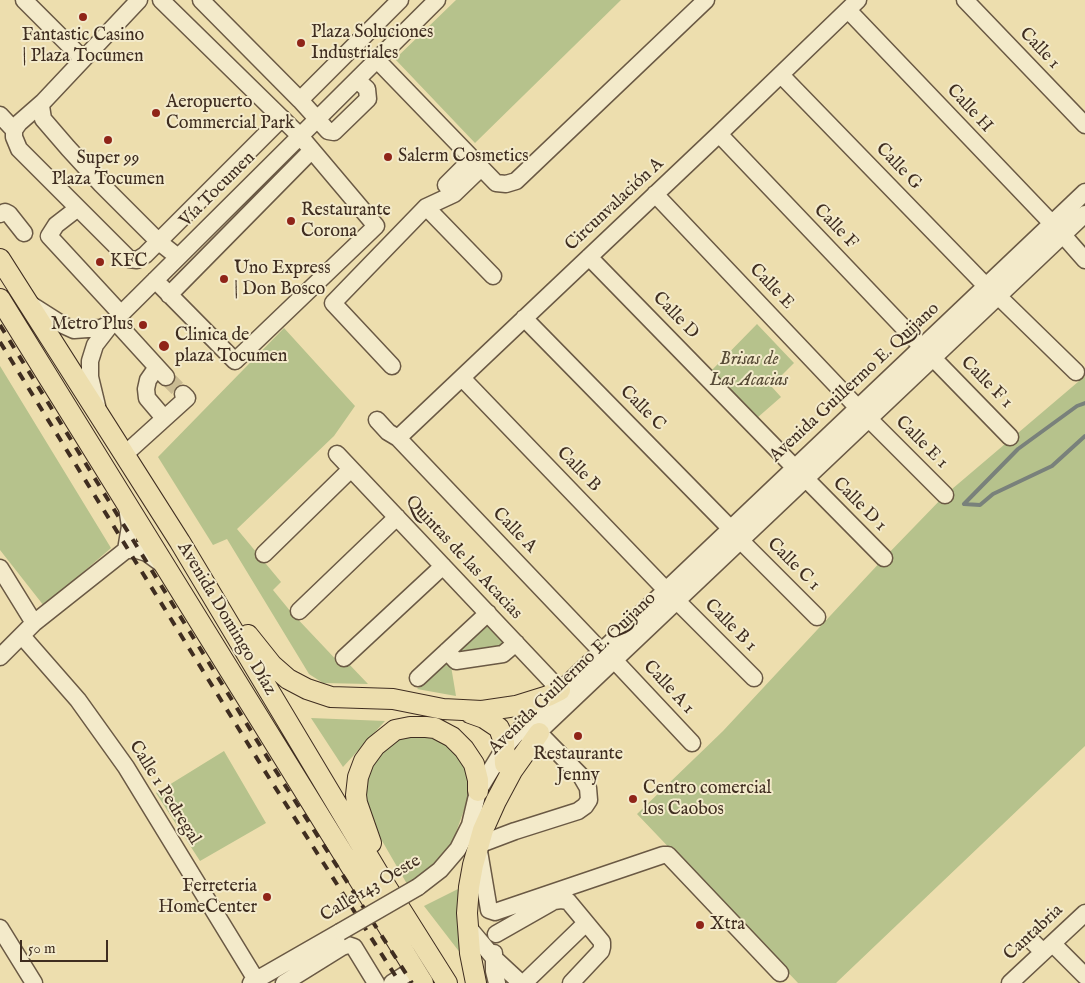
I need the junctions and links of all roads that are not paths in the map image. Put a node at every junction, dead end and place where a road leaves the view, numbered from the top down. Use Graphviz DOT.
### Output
graph roads {
  1 [pos="24,0"];
  2 [pos="140,0"];
  3 [pos="161,0"];
  4 [pos="201,0"];
  5 [pos="437,0"];
  6 [pos="706,0"];
  7 [pos="965,0"];
  8 [pos="391,3"];
  9 [pos="853,5"];
  10 [pos="409,28"];
  11 [pos="83,59"];
  12 [pos="377,60"];
  13 [pos="781,75"];
  14 [pos="357,80"];
  15 [pos="300,100"];
  16 [pos="42,102"];
  17 [pos="334,103"];
  18 [pos="0,116"];
  19 [pos="282,118"];
  20 [pos="348,118"];
  21 [pos="317,119"];
  22 [pos="1085,125"];
  23 [pos="14,130"];
  24 [pos="719,134"];
  25 [pos="300,136"];
  26 [pos="312,150"];
  27 [pos="476,164"];
  28 [pos="446,185"];
  29 [pos="1085,192"];
  30 [pos="655,194"];
  31 [pos="426,207"];
  32 [pos="78,208"];
  33 [pos="0,214"];
  34 [pos="1085,214"];
  35 [pos="1057,230"];
  36 [pos="24,233"];
  37 [pos="159,242"];
  38 [pos="178,257"];
  39 [pos="589,257"];
  40 [pos="0,259"];
  41 [pos="1085,260"];
  42 [pos="493,276"];
  43 [pos="155,280"];
  44 [pos="992,291"];
  45 [pos="170,295"];
  46 [pos="0,299"];
  47 [pos="30,304"];
  48 [pos="524,318"];
  49 [pos="116,319"];
  50 [pos="928,352"];
  51 [pos="392,366"];
  52 [pos="1076,372"];
  53 [pos="462,378"];
  54 [pos="183,394"];
  55 [pos="99,413"];
  56 [pos="864,413"];
  57 [pos="164,418"];
  58 [pos="377,420"];
  59 [pos="1010,436"];
  60 [pos="398,438"];
  61 [pos="337,454"];
  62 [pos="124,455"];
  63 [pos="351,469"];
  64 [pos="800,474"];
  65 [pos="945,495"];
  66 [pos="125,502"];
  67 [pos="397,518"];
  68 [pos="736,534"];
  69 [pos="180,542"];
  70 [pos="126,550"];
  71 [pos="264,554"];
  72 [pos="884,558"];
  73 [pos="164,566"];
  74 [pos="443,566"];
  75 [pos="0,568"];
  76 [pos="666,601"];
  77 [pos="299,611"];
  78 [pos="488,613"];
  79 [pos="817,617"];
  80 [pos="34,623"];
  81 [pos="22,636"];
  82 [pos="516,643"];
  83 [pos="447,651"];
  84 [pos="608,656"];
  85 [pos="0,657"];
  86 [pos="344,658"];
  87 [pos="418,678"];
  88 [pos="754,678"];
  89 [pos="560,690"];
  90 [pos="546,705"];
  91 [pos="464,711"];
  92 [pos="539,733"];
  93 [pos="692,743"];
  94 [pos="505,756"];
  95 [pos="477,795"];
  96 [pos="478,845"];
  97 [pos="384,883"];
  98 [pos="492,912"];
  99 [pos="1085,913"];
  100 [pos="586,923"];
  101 [pos="468,927"];
  102 [pos="0,928"];
  103 [pos="496,934"];
  104 [pos="1043,946"];
  105 [pos="494,958"];
  106 [pos="780,973"];
  107 [pos="1085,976"];
  108 [pos="419,979"];
  109 [pos="255,982"];
  110 [pos="34,983"];
  111 [pos="284,983"];
  112 [pos="376,983"];
  113 [pos="392,983"];
  114 [pos="447,983"];
  115 [pos="476,983"];
  116 [pos="497,983"];
  117 [pos="522,983"];
  118 [pos="571,983"];
  119 [pos="1010,983"];
  1 -- 11 [label="street"];
  2 -- 11 [label="street"];
  3 -- 19 [label="street"];
  4 -- 15 [label="street"];
  5 -- 10 [label="street, Vía Tocumen"];
  6 -- 27 [label="street"];
  7 -- 22 [label="street, Calle 1"];
  8 -- 10 [label="street"];
  8 -- 15 [label="street"];
  9 -- 13 [label="street, Circunvalación A"];
  9 -- 35 [label="street, Calle H"];
  10 -- 12 [label="street, Vía Tocumen"];
  11 -- 16 [label="street"];
  12 -- 14 [label="street, Vía Tocumen"];
  12 -- 27 [label="street"];
  13 -- 24 [label="street, Circunvalación A"];
  13 -- 44 [label="street, Calle G"];
  14 -- 17 [label="street, Vía Tocumen"];
  14 -- 20 [label="street"];
  15 -- 21 [label="street"];
  16 -- 23 [label="street"];
  16 -- 37 [label="street"];
  17 -- 20 [label="street"];
  17 -- 21 [label="street, Vía Tocumen"];
  18 -- 23 [label="street"];
  19 -- 25 [label="street"];
  19 -- 37 [label="street"];
  20 -- 21 [label="street"];
  21 -- 25 [label="street, Vía Tocumen"];
  23 -- 32 [label="street"];
  24 -- 30 [label="street, Circunvalación A"];
  24 -- 50 [label="street, Calle F"];
  25 -- 26 [label="street"];
  25 -- 38 [label="street, Vía Tocumen"];
  26 -- 45 [label="street"];
  26 -- 45 [label="street"];
  27 -- 28 [label="street"];
  27 -- 31 [label="street"];
  29 -- 35 [label="street, Avenida Guillermo E. Quijano"];
  30 -- 39 [label="street, Circunvalación A"];
  30 -- 56 [label="street, Calle E"];
  31 -- 42 [label="street"];
  31 -- 51 [label="street"];
  32 -- 37 [label="street"];
  32 -- 49 [label="street"];
  33 -- 36 [label="street"];
  34 -- 35 [label="street, Avenida Guillermo E. Quijano"];
  35 -- 41 [label="street, Calle H"];
  35 -- 44 [label="street, Avenida Guillermo E. Quijano"];
  37 -- 38 [label="street"];
  38 -- 43 [label="street, Vía Tocumen"];
  39 -- 48 [label="street, Circunvalación A"];
  39 -- 64 [label="street, Calle D"];
  40 -- 47 [label="main road, Avenida Domingo Díaz"];
  43 -- 45 [label="street"];
  43 -- 49 [label="street, Vía Tocumen"];
  44 -- 50 [label="street, Avenida Guillermo E. Quijano"];
  44 -- 52 [label="street, Calle G"];
  46 -- 66 [label="main road, Avenida Domingo Díaz"];
  47 -- 49 [label="street"];
  47 -- 55 [label="main road, Avenida Domingo Díaz"];
  48 -- 53 [label="street, Circunvalación A"];
  48 -- 68 [label="street, Calle C"];
  49 -- 55 [label="street, Vía Tocumen"];
  49 -- 57 [label="street"];
  50 -- 56 [label="street, Avenida Guillermo E. Quijano"];
  50 -- 59 [label="street, Calle F 1"];
  53 -- 60 [label="street, Circunvalación A"];
  53 -- 76 [label="street, Calle B"];
  54 -- 57 [label="street"];
  55 -- 62 [label="main road, Avenida Domingo Díaz"];
  56 -- 64 [label="street, Avenida Guillermo E. Quijano"];
  56 -- 65 [label="street, Calle E 1"];
  57 -- 62 [label="street"];
  58 -- 60 [label="street, Calle A"];
  60 -- 84 [label="street, Calle A"];
  61 -- 63 [label="street, Quintas de las Acacias"];
  62 -- 69 [label="main road, Avenida Domingo Díaz"];
  63 -- 67 [label="street, Quintas de las Acacias"];
  63 -- 71 [label="street"];
  64 -- 68 [label="street, Avenida Guillermo E. Quijano"];
  64 -- 72 [label="street, Calle D 1"];
  66 -- 70 [label="street"];
  66 -- 73 [label="main road, Avenida Domingo Díaz"];
  67 -- 74 [label="street, Quintas de las Acacias"];
  67 -- 77 [label="street"];
  68 -- 76 [label="street, Avenida Guillermo E. Quijano"];
  68 -- 79 [label="street, Calle C 1"];
  69 -- 91 [label="main road"];
  69 -- 97 [label="main road, Avenida Domingo Díaz"];
  70 -- 73 [label="street"];
  70 -- 80 [label="street"];
  73 -- 108 [label="main road, Avenida Domingo Díaz"];
  74 -- 78 [label="street, Quintas de las Acacias"];
  74 -- 86 [label="street"];
  75 -- 80 [label="street"];
  76 -- 84 [label="street, Avenida Guillermo E. Quijano"];
  76 -- 88 [label="street, Calle B 1"];
  78 -- 82 [label="street, Quintas de las Acacias"];
  78 -- 83 [label="street"];
  80 -- 81 [label="street"];
  81 -- 85 [label="street"];
  81 -- 109 [label="street, Calle 1 Pedregal"];
  82 -- 83 [label="street"];
  82 -- 89 [label="street, Quintas de las Acacias"];
  83 -- 87 [label="street"];
  84 -- 89 [label="street, Avenida Guillermo E. Quijano"];
  84 -- 92 [label="street, Avenida Guillermo E. Quijano"];
  84 -- 93 [label="street, Calle A 1"];
  89 -- 90 [label="street, Avenida Guillermo E. Quijano"];
  89 -- 91 [label="main road"];
  90 -- 92 [label="street"];
  90 -- 94 [label="street, Avenida Guillermo E. Quijano"];
  91 -- 94 [label="main road"];
  92 -- 94 [label="street, Avenida Guillermo E. Quijano"];
  92 -- 96 [label="main road"];
  92 -- 96 [label="street"];
  94 -- 95 [label="street, Avenida Guillermo E. Quijano"];
  95 -- 97 [label="main road"];
  95 -- 109 [label="street, Calle 143 Oeste, bridge"];
  96 -- 98 [label="street"];
  96 -- 101 [label="main road"];
  97 -- 114 [label="main road, Avenida Domingo Díaz"];
  98 -- 103 [label="street"];
  98 -- 106 [label="street"];
  99 -- 104 [label="street, Cantabria"];
  100 -- 103 [label="street"];
  100 -- 117 [label="street"];
  100 -- 118 [label="street"];
  101 -- 105 [label="street"];
  101 -- 115 [label="main road"];
  102 -- 110 [label="street"];
  103 -- 105 [label="street"];
  104 -- 107 [label="street"];
  104 -- 119 [label="street, Cantabria"];
  105 -- 116 [label="street"];
  105 -- 117 [label="street"];
  108 -- 113 [label="street"];
  111 -- 112 [label="street"];
}
